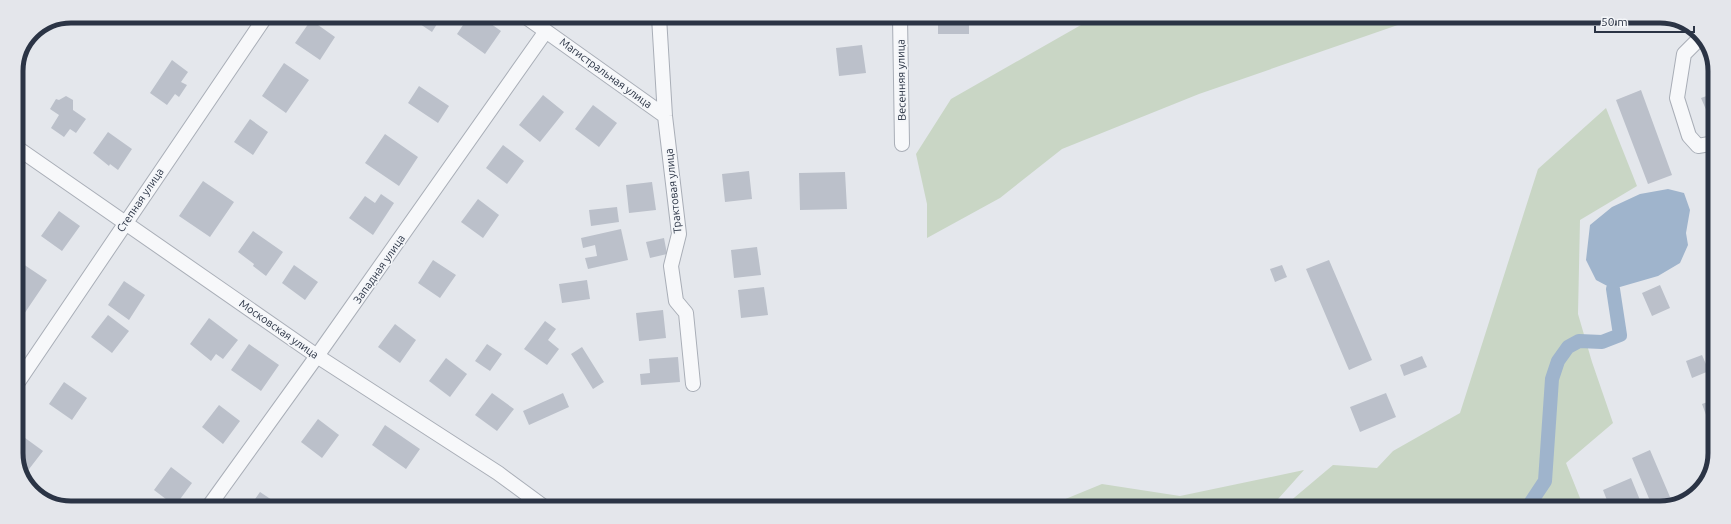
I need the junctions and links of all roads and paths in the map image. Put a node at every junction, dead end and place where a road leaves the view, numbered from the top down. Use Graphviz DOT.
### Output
graph roads {
  1 [pos="261,23"];
  2 [pos="535,23"];
  3 [pos="658,23"];
  4 [pos="900,23"];
  5 [pos="546,31"];
  6 [pos="1697,41"];
  7 [pos="665,116"];
  8 [pos="902,144"];
  9 [pos="1708,144"];
  10 [pos="23,152"];
  11 [pos="125,222"];
  12 [pos="318,356"];
  13 [pos="23,374"];
  14 [pos="693,384"];
  15 [pos="213,501"];
  16 [pos="536,501"];
  1 -- 11 [label="street, Степная улица"];
  2 -- 5 [label="street, Магистральная улица"];
  3 -- 7 [label="street, Трактовая улица"];
  4 -- 8 [label="street, Весенняя улица"];
  5 -- 7 [label="street, Магистральная улица"];
  5 -- 12 [label="street, Западная улица"];
  6 -- 9 [label="street"];
  7 -- 14 [label="street, Трактовая улица"];
  10 -- 11 [label="street, Московская улица"];
  11 -- 12 [label="street, Московская улица"];
  11 -- 13 [label="street, Степная улица"];
  12 -- 15 [label="street, Западная улица"];
  12 -- 16 [label="street, Московская улица"];
}
